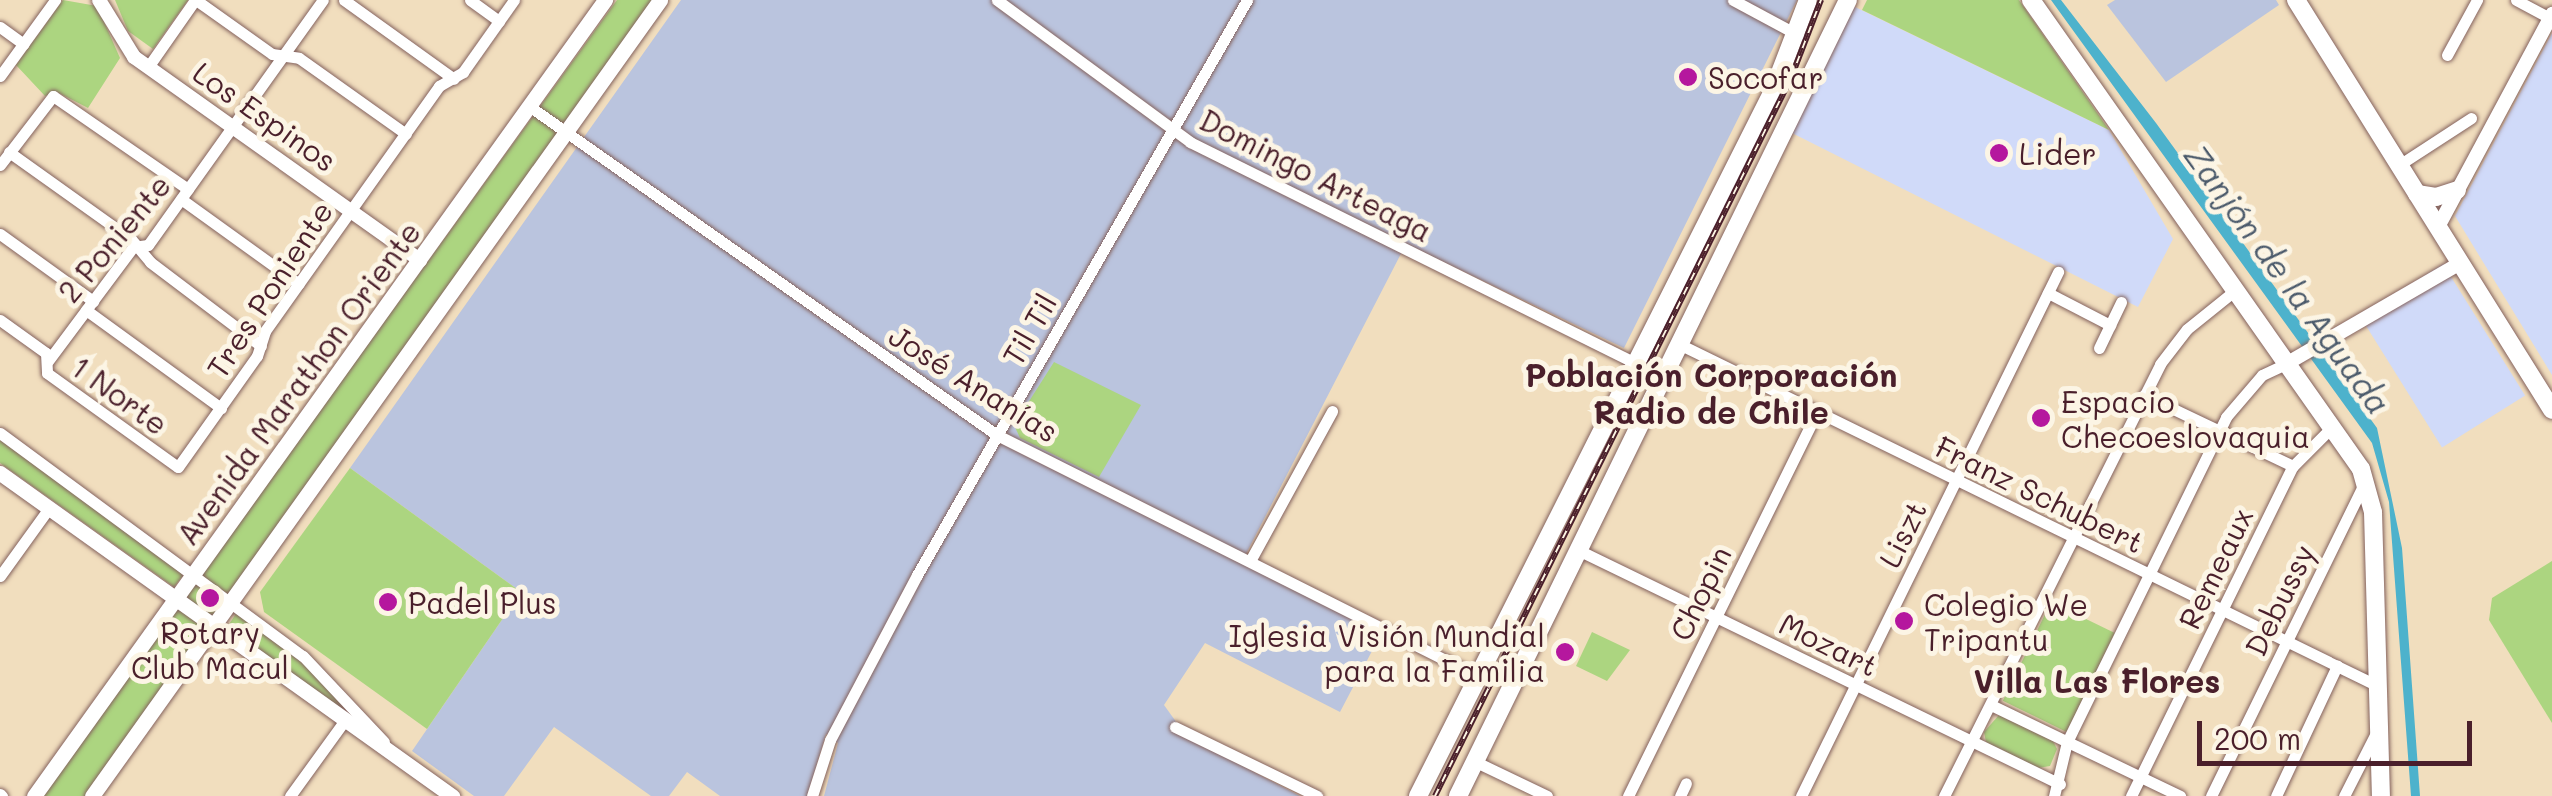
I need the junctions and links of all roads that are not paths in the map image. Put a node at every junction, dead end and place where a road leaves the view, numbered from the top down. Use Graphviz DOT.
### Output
graph roads {
  1 [pos="55,0"];
  2 [pos="196,0"];
  3 [pos="323,0"];
  4 [pos="344,0"];
  5 [pos="470,0"];
  6 [pos="514,0"];
  7 [pos="605,0"];
  8 [pos="660,0"];
  9 [pos="996,0"];
  10 [pos="1247,0"];
  11 [pos="1733,0"];
  12 [pos="1808,0"];
  13 [pos="1848,0"];
  14 [pos="2031,0"];
  15 [pos="2296,0"];
  16 [pos="2477,0"];
  17 [pos="2516,0"];
  18 [pos="102,1"];
  19 [pos="2551,16"];
  20 [pos="499,21"];
  21 [pos="0,27"];
  22 [pos="1798,35"];
  23 [pos="24,44"];
  24 [pos="2447,54"];
  25 [pos="283,55"];
  26 [pos="148,66"];
  27 [pos="0,76"];
  28 [pos="454,78"];
  29 [pos="529,106"];
  30 [pos="2471,118"];
  31 [pos="232,127"];
  32 [pos="1172,128"];
  33 [pos="566,132"];
  34 [pos="406,134"];
  35 [pos="10,152"];
  36 [pos="0,165"];
  37 [pos="2399,165"];
  38 [pos="2457,190"];
  39 [pos="184,194"];
  40 [pos="2417,194"];
  41 [pos="351,211"];
  42 [pos="2438,227"];
  43 [pos="0,234"];
  44 [pos="139,248"];
  45 [pos="420,260"];
  46 [pos="2460,264"];
  47 [pos="2058,272"];
  48 [pos="299,284"];
  49 [pos="2234,292"];
  50 [pos="2048,293"];
  51 [pos="2121,302"];
  52 [pos="90,306"];
  53 [pos="0,320"];
  54 [pos="2110,325"];
  55 [pos="1644,338"];
  56 [pos="1682,345"];
  57 [pos="261,346"];
  58 [pos="2099,348"];
  59 [pos="48,361"];
  60 [pos="1633,362"];
  61 [pos="2296,362"];
  62 [pos="2144,395"];
  63 [pos="221,408"];
  64 [pos="2552,410"];
  65 [pos="1332,411"];
  66 [pos="1817,412"];
  67 [pos="2332,427"];
  68 [pos="2219,431"];
  69 [pos="0,434"];
  70 [pos="997,435"];
  71 [pos="2292,466"];
  72 [pos="178,467"];
  73 [pos="0,473"];
  74 [pos="2366,480"];
  75 [pos="1956,481"];
  76 [pos="50,508"];
  77 [pos="2074,539"];
  78 [pos="1576,549"];
  79 [pos="1250,562"];
  80 [pos="196,573"];
  81 [pos="2150,575"];
  82 [pos="0,576"];
  83 [pos="177,599"];
  84 [pos="232,600"];
  85 [pos="2222,610"];
  86 [pos="1716,617"];
  87 [pos="214,625"];
  88 [pos="2286,642"];
  89 [pos="2337,666"];
  90 [pos="1477,676"];
  91 [pos="1856,685"];
  92 [pos="2378,686"];
  93 [pos="1991,706"];
  94 [pos="345,720"];
  95 [pos="2380,725"];
  96 [pos="1175,727"];
  97 [pos="1452,728"];
  98 [pos="1972,742"];
  99 [pos="2067,742"];
  100 [pos="397,756"];
  101 [pos="1474,761"];
  102 [pos="2359,766"];
  103 [pos="2380,776"];
  104 [pos="2140,777"];
  105 [pos="1686,783"];
  106 [pos="2057,790"];
  107 [pos="34,796"];
  108 [pos="92,796"];
  109 [pos="290,796"];
  110 [pos="452,796"];
  111 [pos="812,796"];
  112 [pos="1317,796"];
  113 [pos="1418,796"];
  114 [pos="1458,796"];
  115 [pos="1547,796"];
  116 [pos="1628,796"];
  117 [pos="1680,796"];
  118 [pos="1802,796"];
  119 [pos="1944,796"];
  120 [pos="2130,796"];
  121 [pos="2180,796"];
  122 [pos="2211,796"];
  123 [pos="2276,796"];
  124 [pos="2344,796"];
  125 [pos="2380,796"];
  1 -- 23 [label="street"];
  2 -- 25 [label="street"];
  2 -- 26 [label="street"];
  3 -- 25 [label="street, 2 Poniente"];
  4 -- 28 [label="street"];
  5 -- 20 [label="street"];
  6 -- 20 [label="street, Tres Poniente"];
  7 -- 29 [label="main road, Avenida Marathon Oriente"];
  8 -- 33 [label="main road"];
  9 -- 32 [label="street, Domingo Arteaga"];
  10 -- 32 [label="street, Til Til"];
  11 -- 22 [label="street"];
  12 -- 22 [label="main road"];
  13 -- 56 [label="main road"];
  14 -- 49 [label="main road"];
  15 -- 37 [label="main road"];
  16 -- 24 [label="street"];
  17 -- 19 [label="street"];
  18 -- 26 [label="street, Los Espinos"];
  19 -- 38 [label="street"];
  20 -- 28 [label="street, Tres Poniente"];
  21 -- 23 [label="street"];
  22 -- 55 [label="main road"];
  23 -- 27 [label="street"];
  25 -- 31 [label="street, 2 Poniente"];
  25 -- 34 [label="street"];
  26 -- 31 [label="street, Los Espinos"];
  28 -- 34 [label="street, Tres Poniente"];
  29 -- 33 [label="street, José Ananías"];
  29 -- 45 [label="main road, Avenida Marathon Oriente"];
  30 -- 37 [label="street"];
  31 -- 39 [label="street, 2 Poniente"];
  31 -- 41 [label="street, Los Espinos"];
  32 -- 60 [label="street, Domingo Arteaga"];
  32 -- 70 [label="street, Til Til"];
  33 -- 70 [label="street, José Ananías"];
  33 -- 84 [label="main road"];
  34 -- 41 [label="street, Tres Poniente"];
  35 -- 36 [label="street"];
  35 -- 39 [label="street"];
  35 -- 44 [label="street"];
  37 -- 40 [label="main road"];
  38 -- 40 [label="main road"];
  38 -- 42 [label="street"];
  39 -- 44 [label="street, 2 Poniente"];
  39 -- 48 [label="street"];
  40 -- 42 [label="main road"];
  41 -- 45 [label="street, Los Espinos"];
  41 -- 48 [label="street, Tres Poniente"];
  42 -- 46 [label="main road"];
  43 -- 52 [label="street"];
  44 -- 52 [label="street, 2 Poniente"];
  44 -- 57 [label="street"];
  45 -- 80 [label="main road, Avenida Marathon Oriente"];
  46 -- 61 [label="street"];
  46 -- 64 [label="main road"];
  47 -- 50 [label="street, Liszt"];
  48 -- 57 [label="street, Tres Poniente"];
  49 -- 61 [label="main road"];
  49 -- 62 [label="street"];
  50 -- 54 [label="street"];
  50 -- 75 [label="street, Liszt"];
  51 -- 54 [label="street"];
  52 -- 59 [label="street, 2 Poniente"];
  52 -- 63 [label="street"];
  53 -- 59 [label="street, 1 Norte"];
  54 -- 58 [label="street"];
  55 -- 56 [label="main road"];
  55 -- 60 [label="main road"];
  56 -- 66 [label="street, Franz Schubert"];
  56 -- 78 [label="main road"];
  57 -- 63 [label="street, Tres Poniente"];
  59 -- 72 [label="street, 1 Norte"];
  60 -- 90 [label="main road"];
  61 -- 67 [label="main road"];
  61 -- 68 [label="street"];
  62 -- 68 [label="street"];
  62 -- 77 [label="street"];
  63 -- 72 [label="street, Tres Poniente"];
  65 -- 79 [label="street"];
  66 -- 75 [label="street, Franz Schubert"];
  66 -- 86 [label="street, Chopin"];
  67 -- 71 [label="street, Remeaux"];
  67 -- 74 [label="main road"];
  68 -- 71 [label="street"];
  68 -- 81 [label="street"];
  69 -- 80 [label="street"];
  70 -- 79 [label="street, José Ananías"];
  70 -- 111 [label="street, Til Til"];
  71 -- 85 [label="street, Remeaux"];
  73 -- 76 [label="main road"];
  74 -- 88 [label="street, Debussy"];
  74 -- 92 [label="main road"];
  75 -- 77 [label="street, Franz Schubert"];
  75 -- 91 [label="street, Liszt"];
  76 -- 82 [label="street"];
  76 -- 83 [label="main road"];
  77 -- 81 [label="street, Franz Schubert"];
  77 -- 93 [label="street"];
  78 -- 86 [label="street, Mozart"];
  78 -- 101 [label="main road"];
  79 -- 90 [label="street, José Ananías"];
  80 -- 83 [label="main road, Avenida Marathon Oriente"];
  80 -- 84 [label="street"];
  81 -- 85 [label="street, Franz Schubert"];
  81 -- 99 [label="street"];
  83 -- 87 [label="main road"];
  83 -- 107 [label="main road, Avenida Marathon Oriente"];
  84 -- 87 [label="main road"];
  84 -- 100 [label="street"];
  85 -- 88 [label="street, Franz Schubert"];
  85 -- 104 [label="street, Remeaux"];
  86 -- 91 [label="street, Mozart"];
  86 -- 116 [label="street, Chopin"];
  87 -- 94 [label="main road"];
  87 -- 108 [label="main road"];
  88 -- 89 [label="street, Franz Schubert"];
  88 -- 122 [label="street, Debussy"];
  89 -- 92 [label="street, Franz Schubert"];
  89 -- 123 [label="street"];
  90 -- 97 [label="main road"];
  91 -- 98 [label="street, Mozart"];
  91 -- 118 [label="street, Liszt"];
  92 -- 95 [label="main road"];
  93 -- 98 [label="street"];
  93 -- 99 [label="street"];
  94 -- 100 [label="main road"];
  94 -- 109 [label="street"];
  95 -- 102 [label="street"];
  95 -- 103 [label="main road"];
  96 -- 112 [label="street"];
  97 -- 101 [label="main road"];
  97 -- 113 [label="main road"];
  98 -- 106 [label="street, Mozart"];
  98 -- 119 [label="street"];
  99 -- 104 [label="street"];
  99 -- 106 [label="street"];
  100 -- 110 [label="main road"];
  101 -- 114 [label="main road"];
  101 -- 115 [label="street"];
  102 -- 103 [label="street"];
  102 -- 124 [label="street"];
  103 -- 125 [label="main road"];
  104 -- 120 [label="street, Remeaux"];
  104 -- 121 [label="street"];
  105 -- 117 [label="street"];
}
